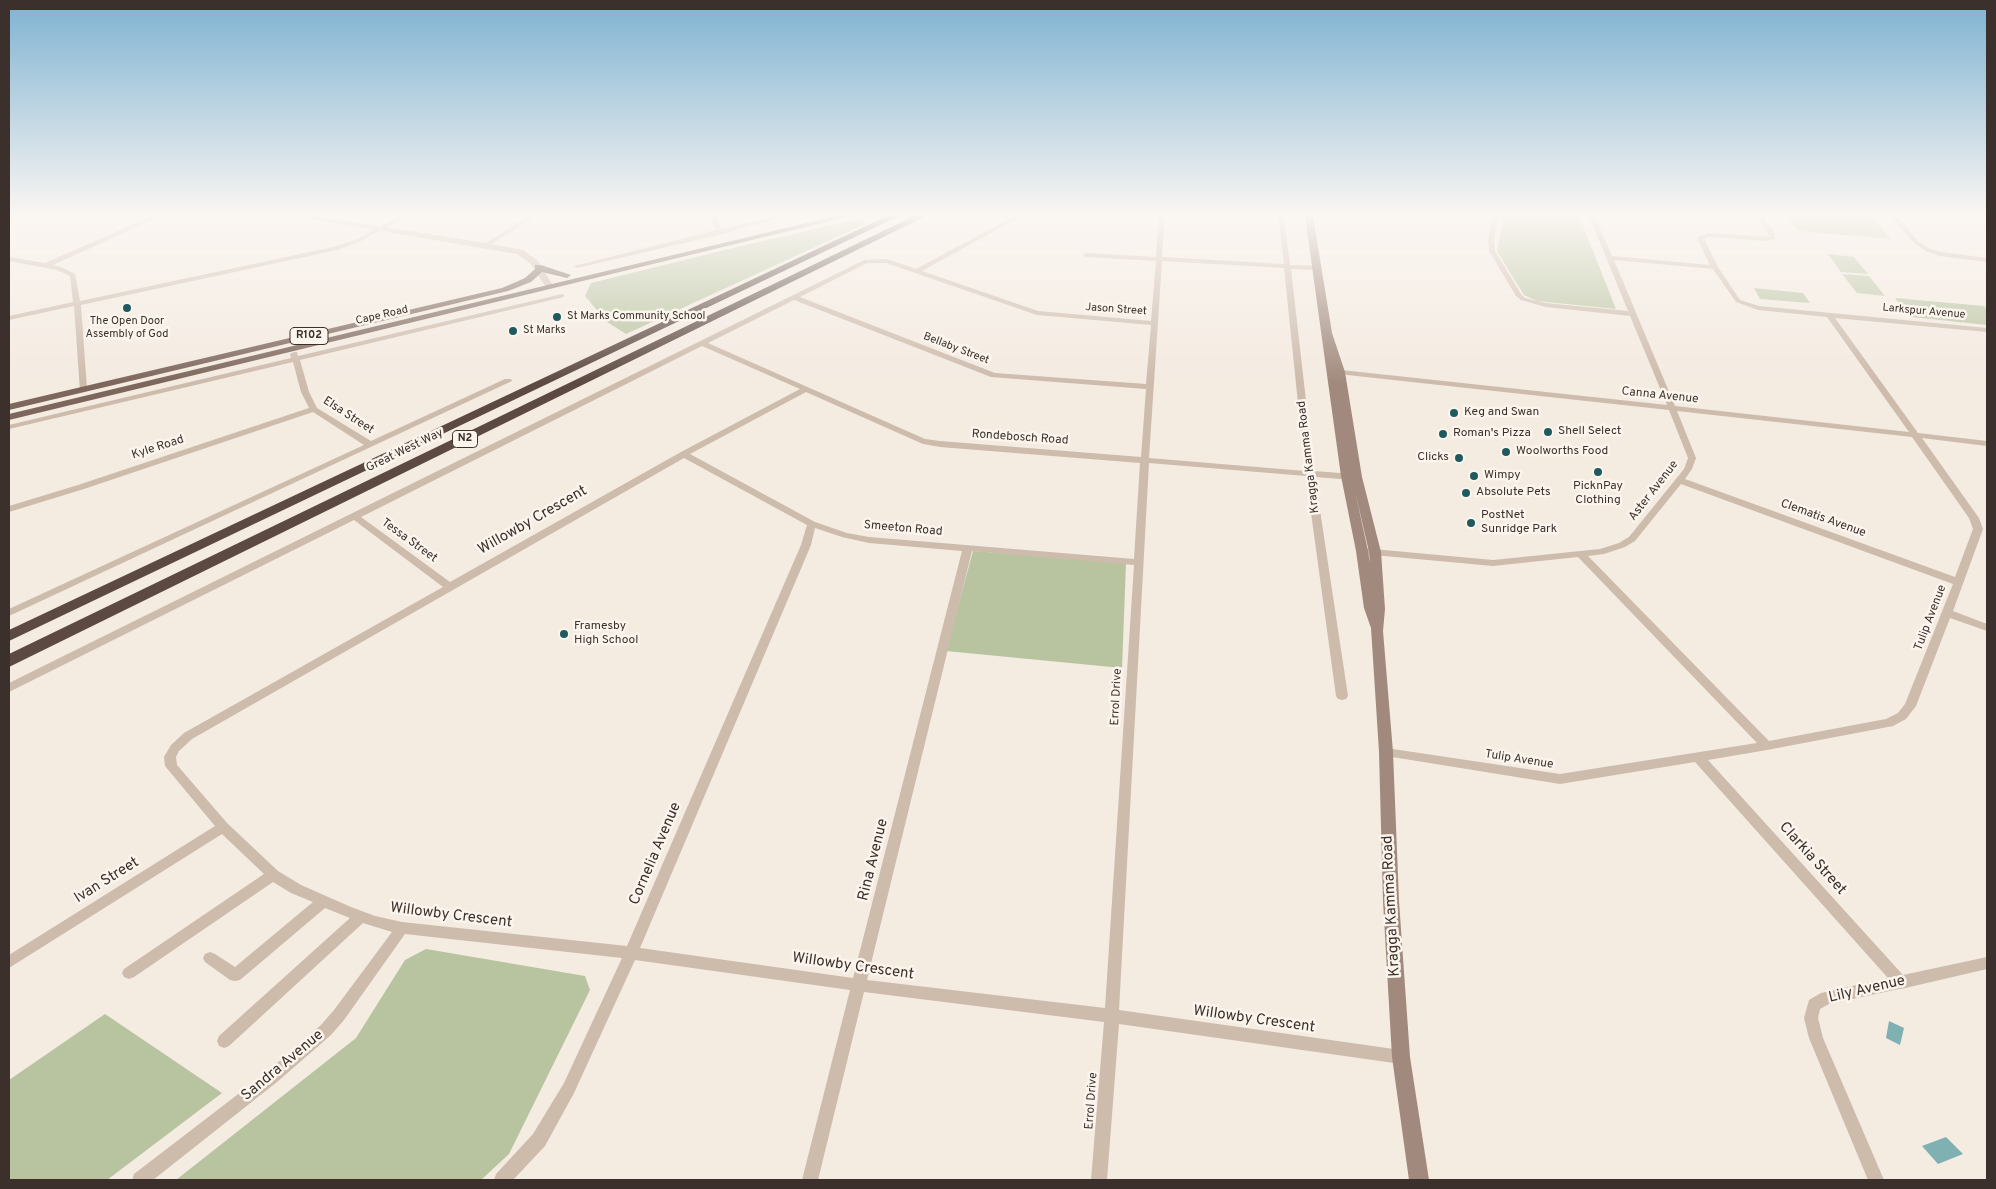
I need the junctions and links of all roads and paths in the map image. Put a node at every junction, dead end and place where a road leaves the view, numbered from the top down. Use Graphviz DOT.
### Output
graph roads {
  1 [pos="68,271"];
  2 [pos="228,271"];
  3 [pos="536,271"];
  4 [pos="539,271"];
  5 [pos="549,271"];
  6 [pos="577,271"];
  7 [pos="602,271"];
  8 [pos="778,271"];
  9 [pos="808,271"];
  10 [pos="843,271"];
  11 [pos="917,271"];
  12 [pos="1160,271"];
  13 [pos="1288,271"];
  14 [pos="1318,271"];
  15 [pos="1504,271"];
  16 [pos="1615,271"];
  17 [pos="1718,271"];
  18 [pos="567,274"];
  19 [pos="547,284"];
  20 [pos="505,289"];
  21 [pos="562,296"];
  22 [pos="794,297"];
  23 [pos="77,303"];
  24 [pos="1634,314"];
  25 [pos="1829,314"];
  26 [pos="9,318"];
  27 [pos="1154,323"];
  28 [pos="1987,330"];
  29 [pos="702,343"];
  30 [pos="292,350"];
  31 [pos="296,359"];
  32 [pos="1335,372"];
  33 [pos="508,381"];
  34 [pos="1149,387"];
  35 [pos="83,389"];
  36 [pos="804,390"];
  37 [pos="9,407"];
  38 [pos="1672,408"];
  39 [pos="314,409"];
  40 [pos="9,416"];
  41 [pos="9,427"];
  42 [pos="1915,435"];
  43 [pos="1987,443"];
  44 [pos="371,445"];
  45 [pos="684,454"];
  46 [pos="1144,459"];
  47 [pos="1310,474"];
  48 [pos="1351,477"];
  49 [pos="1679,480"];
  50 [pos="9,509"];
  51 [pos="354,516"];
  52 [pos="812,524"];
  53 [pos="968,547"];
  54 [pos="1368,552"];
  55 [pos="1581,555"];
  56 [pos="1139,562"];
  57 [pos="1958,582"];
  58 [pos="450,587"];
  59 [pos="9,613"];
  60 [pos="1947,613"];
  61 [pos="1987,628"];
  62 [pos="9,636"];
  63 [pos="9,661"];
  64 [pos="9,688"];
  65 [pos="1342,696"];
  66 [pos="1766,746"];
  67 [pos="1386,752"];
  68 [pos="1698,757"];
  69 [pos="222,828"];
  70 [pos="273,875"];
  71 [pos="324,901"];
  72 [pos="362,917"];
  73 [pos="402,928"];
  74 [pos="631,953"];
  75 [pos="210,958"];
  76 [pos="9,962"];
  77 [pos="1987,964"];
  78 [pos="129,973"];
  79 [pos="1901,983"];
  80 [pos="859,985"];
  81 [pos="1112,1016"];
  82 [pos="224,1041"];
  83 [pos="1402,1057"];
  84 [pos="140,1180"];
  85 [pos="502,1180"];
  86 [pos="810,1180"];
  87 [pos="1100,1180"];
  88 [pos="1419,1180"];
  89 [pos="1876,1180"];
  1 -- 23 [label="street"];
  2 -- 23 [label="street"];
  3 -- 20 [label="main road"];
  4 -- 19 [label="street"];
  5 -- 18 [label="main road"];
  6 -- 18 [label="main road, Cape Road / R102"];
  7 -- 19 [label="main road, Cape Road / R102"];
  8 -- 62 [label="highway, Great West Way / N2"];
  9 -- 63 [label="highway, Great West Way / N2"];
  10 -- 22 [label="street, Jason Street"];
  11 -- 27 [label="street, Jason Street"];
  12 -- 27 [label="street, Errol Drive"];
  13 -- 47 [label="street, Kragga Kamma Road"];
  14 -- 32 [label="main road, Kragga Kamma Road"];
  15 -- 24 [label="street"];
  16 -- 24 [label="street, Aster Avenue"];
  17 -- 25 [label="street"];
  18 -- 19 [label="main road, Cape Road / R102"];
  19 -- 20 [label="main road, Cape Road / R102"];
  19 -- 30 [label="main road, Cape Road / R102"];
  20 -- 35 [label="main road, Cape Road / R102"];
  21 -- 31 [label="street, Cape Road"];
  22 -- 29 [label="street"];
  22 -- 34 [label="street, Bellaby Street"];
  23 -- 26 [label="street"];
  23 -- 35 [label="street"];
  24 -- 38 [label="street, Aster Avenue"];
  25 -- 28 [label="street, Larkspur Avenue"];
  25 -- 42 [label="street, Tulip Avenue"];
  27 -- 34 [label="street, Errol Drive"];
  29 -- 36 [label="street, Rondebosch Road"];
  29 -- 51 [label="street"];
  30 -- 31 [label="street, Elsa Street"];
  30 -- 40 [label="main road, Cape Road / R102"];
  31 -- 39 [label="street, Elsa Street"];
  31 -- 41 [label="street, Cape Road"];
  32 -- 38 [label="street, Canna Avenue"];
  32 -- 48 [label="main road, Kragga Kamma Road"];
  33 -- 44 [label="street, Great West Way"];
  34 -- 46 [label="street, Errol Drive"];
  35 -- 37 [label="main road, Cape Road / R102"];
  36 -- 45 [label="street, Willowby Crescent"];
  36 -- 46 [label="street, Rondebosch Road"];
  38 -- 42 [label="street, Canna Avenue"];
  38 -- 49 [label="street, Aster Avenue"];
  39 -- 44 [label="street, Elsa Street"];
  39 -- 50 [label="street, Kyle Road"];
  42 -- 43 [label="street, Canna Avenue"];
  42 -- 57 [label="street, Tulip Avenue"];
  44 -- 59 [label="street, Great West Way"];
  45 -- 52 [label="street, Smeeton Road"];
  45 -- 58 [label="street, Willowby Crescent"];
  46 -- 47 [label="street, Rondebosch Road"];
  46 -- 56 [label="street, Errol Drive"];
  47 -- 48 [label="street, Rondebosch Road"];
  47 -- 65 [label="street, Kragga Kamma Road"];
  48 -- 54 [label="main road, Kragga Kamma Road"];
  49 -- 55 [label="street, Aster Avenue"];
  49 -- 57 [label="street, Clematis Avenue"];
  51 -- 58 [label="street, Tessa Street"];
  51 -- 64 [label="street"];
  52 -- 53 [label="street, Smeeton Road"];
  52 -- 74 [label="street, Cornelia Avenue"];
  53 -- 56 [label="street, Smeeton Road"];
  53 -- 80 [label="street, Rina Avenue"];
  54 -- 55 [label="street, Aster Avenue"];
  54 -- 67 [label="main road, Kragga Kamma Road"];
  55 -- 66 [label="street"];
  56 -- 81 [label="street, Errol Drive"];
  57 -- 60 [label="street, Tulip Avenue"];
  58 -- 69 [label="street, Willowby Crescent"];
  60 -- 61 [label="street"];
  60 -- 66 [label="street, Tulip Avenue"];
  66 -- 68 [label="street, Tulip Avenue"];
  67 -- 68 [label="street, Tulip Avenue"];
  67 -- 83 [label="main road, Kragga Kamma Road"];
  68 -- 79 [label="street, Clarkia Street"];
  69 -- 70 [label="street, Willowby Crescent"];
  69 -- 76 [label="street, Ivan Street"];
  70 -- 71 [label="street, Willowby Crescent"];
  70 -- 78 [label="street"];
  71 -- 72 [label="street, Willowby Crescent"];
  71 -- 75 [label="street"];
  72 -- 73 [label="street, Willowby Crescent"];
  72 -- 82 [label="street"];
  73 -- 74 [label="street, Willowby Crescent"];
  73 -- 84 [label="street, Sandra Avenue"];
  74 -- 80 [label="street, Willowby Crescent"];
  74 -- 85 [label="street, Cornelia Avenue"];
  77 -- 79 [label="street, Lily Avenue"];
  79 -- 89 [label="street, Lily Avenue"];
  80 -- 81 [label="street, Willowby Crescent"];
  80 -- 86 [label="street, Rina Avenue"];
  81 -- 83 [label="street, Willowby Crescent"];
  81 -- 87 [label="street, Errol Drive"];
  83 -- 88 [label="main road, Kragga Kamma Road"];
}
